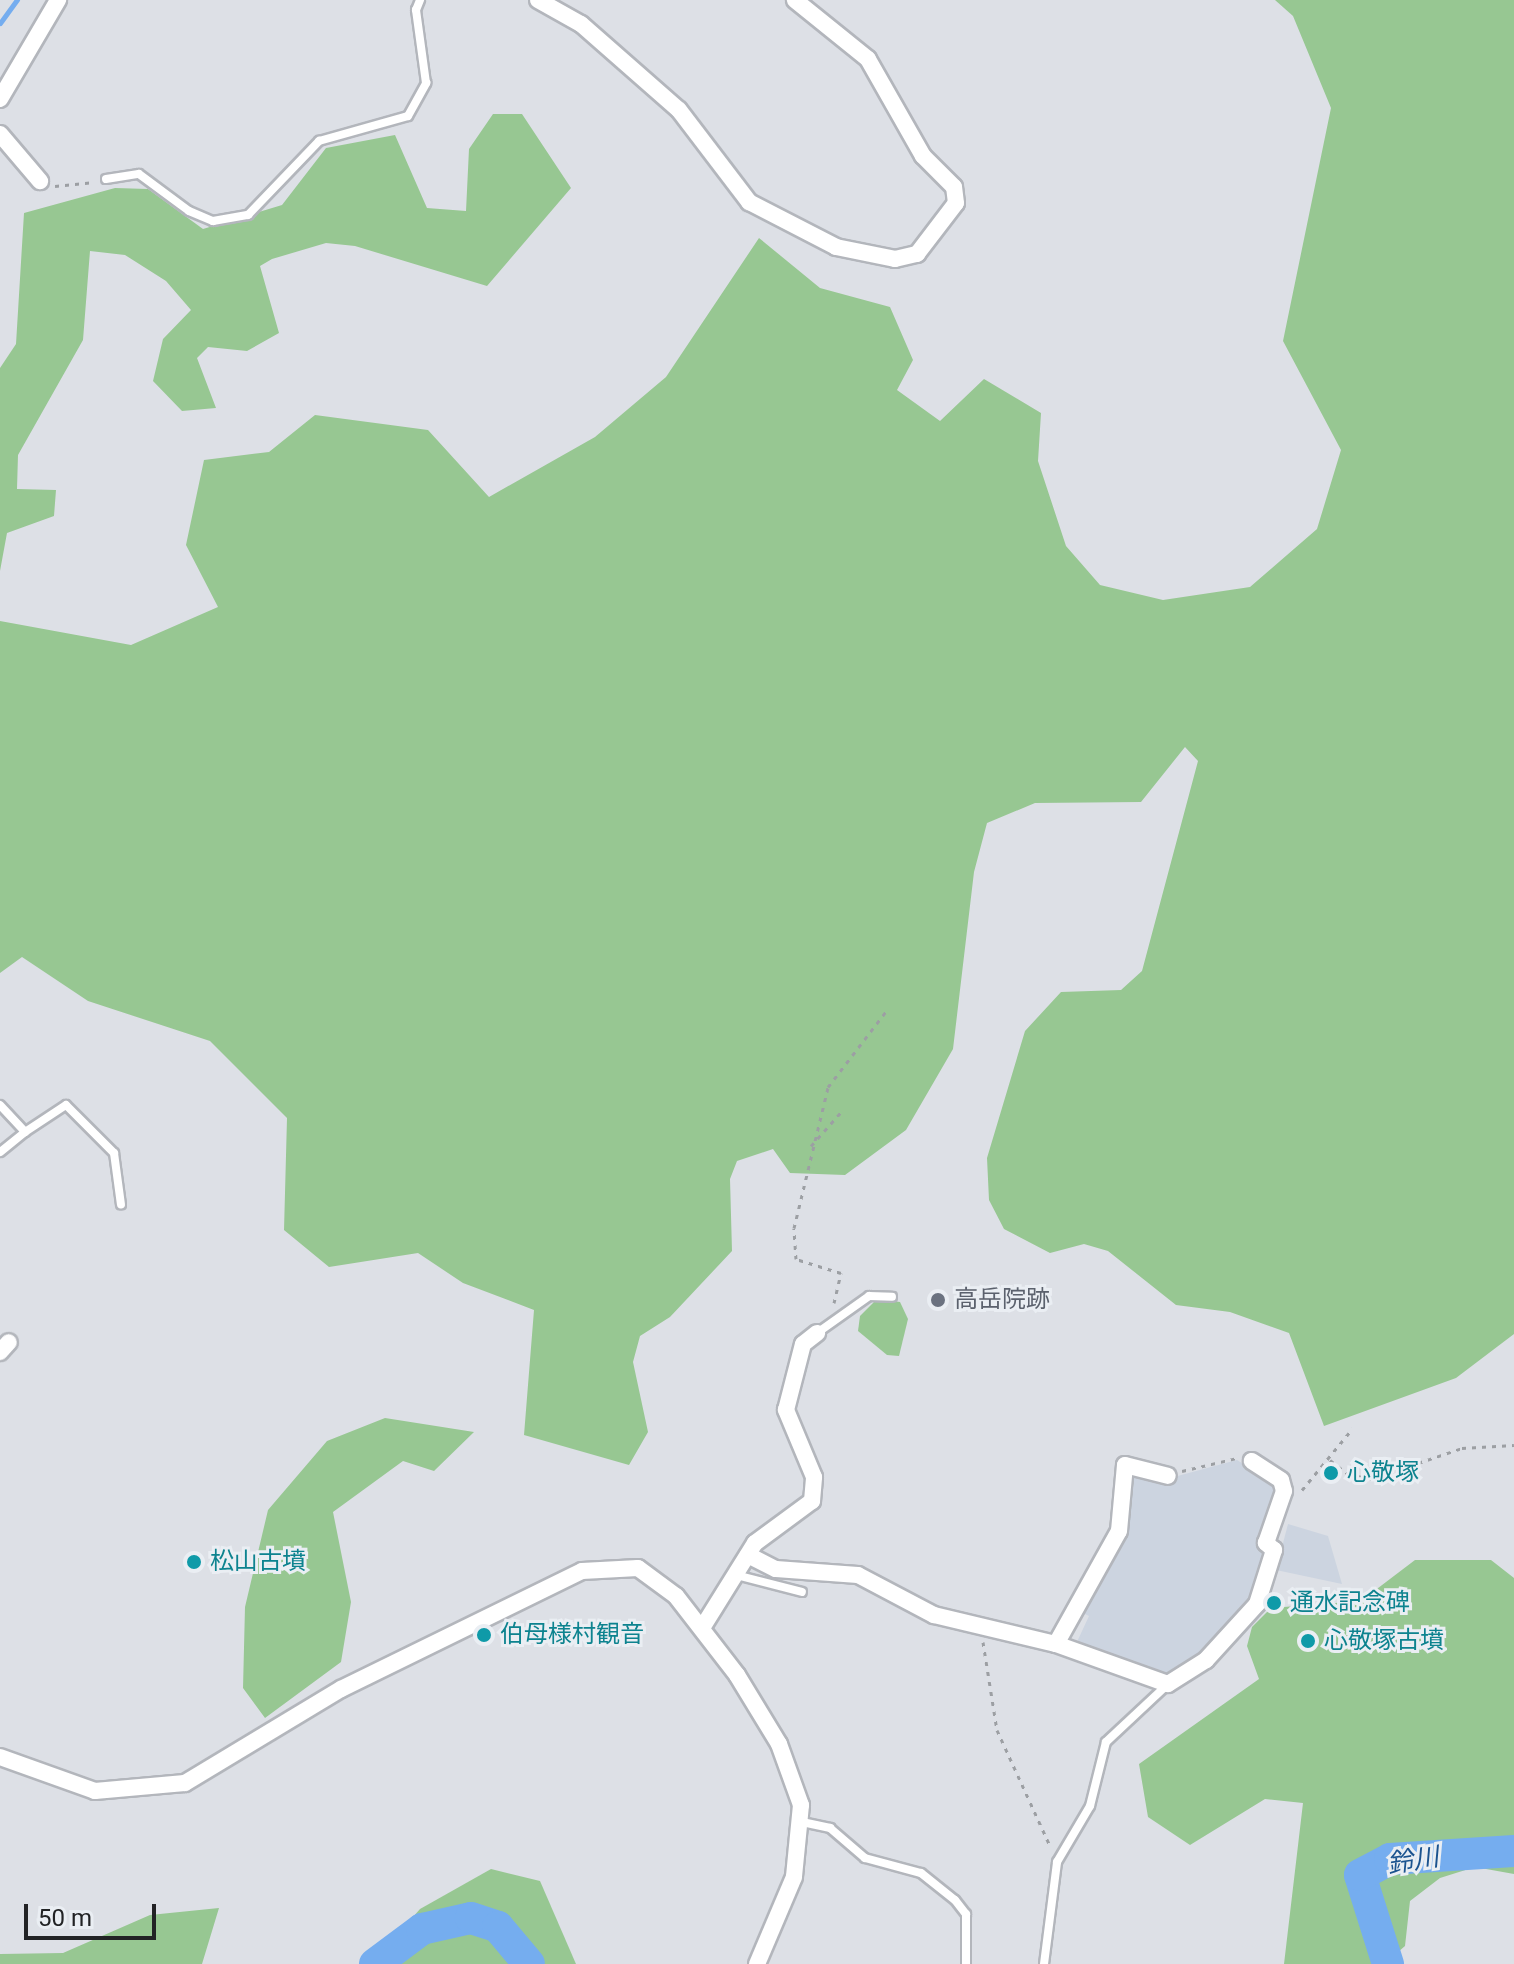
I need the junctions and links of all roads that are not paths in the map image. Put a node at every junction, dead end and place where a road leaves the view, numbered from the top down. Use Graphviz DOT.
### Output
graph roads {
  1 [pos="58,0"];
  2 [pos="420,0"];
  3 [pos="538,0"];
  4 [pos="795,0"];
  5 [pos="3,88"];
  6 [pos="0,134"];
  7 [pos="106,179"];
  8 [pos="40,181"];
  9 [pos="0,1105"];
  10 [pos="25,1132"];
  11 [pos="0,1152"];
  12 [pos="121,1205"];
  13 [pos="892,1297"];
  14 [pos="817,1333"];
  15 [pos="1252,1461"];
  16 [pos="1168,1476"];
  17 [pos="748,1555"];
  18 [pos="736,1575"];
  19 [pos="802,1592"];
  20 [pos="702,1628"];
  21 [pos="1056,1644"];
  22 [pos="1168,1684"];
  23 [pos="0,1757"];
  24 [pos="802,1822"];
  25 [pos="757,1964"];
  26 [pos="966,1964"];
  27 [pos="1044,1964"];
  1 -- 5 [label="street"];
  2 -- 7 [label="lane"];
  3 -- 4 [label="street"];
  6 -- 8 [label="street"];
  9 -- 10 [label="lane"];
  10 -- 11 [label="lane"];
  10 -- 12 [label="lane"];
  13 -- 14 [label="lane"];
  14 -- 17 [label="street"];
  15 -- 22 [label="street"];
  16 -- 21 [label="street"];
  17 -- 18 [label="street"];
  17 -- 21 [label="street"];
  18 -- 19 [label="lane"];
  18 -- 20 [label="street"];
  20 -- 23 [label="street"];
  20 -- 24 [label="street"];
  21 -- 22 [label="street"];
  22 -- 27 [label="lane"];
  24 -- 25 [label="street"];
  24 -- 26 [label="lane"];
}
